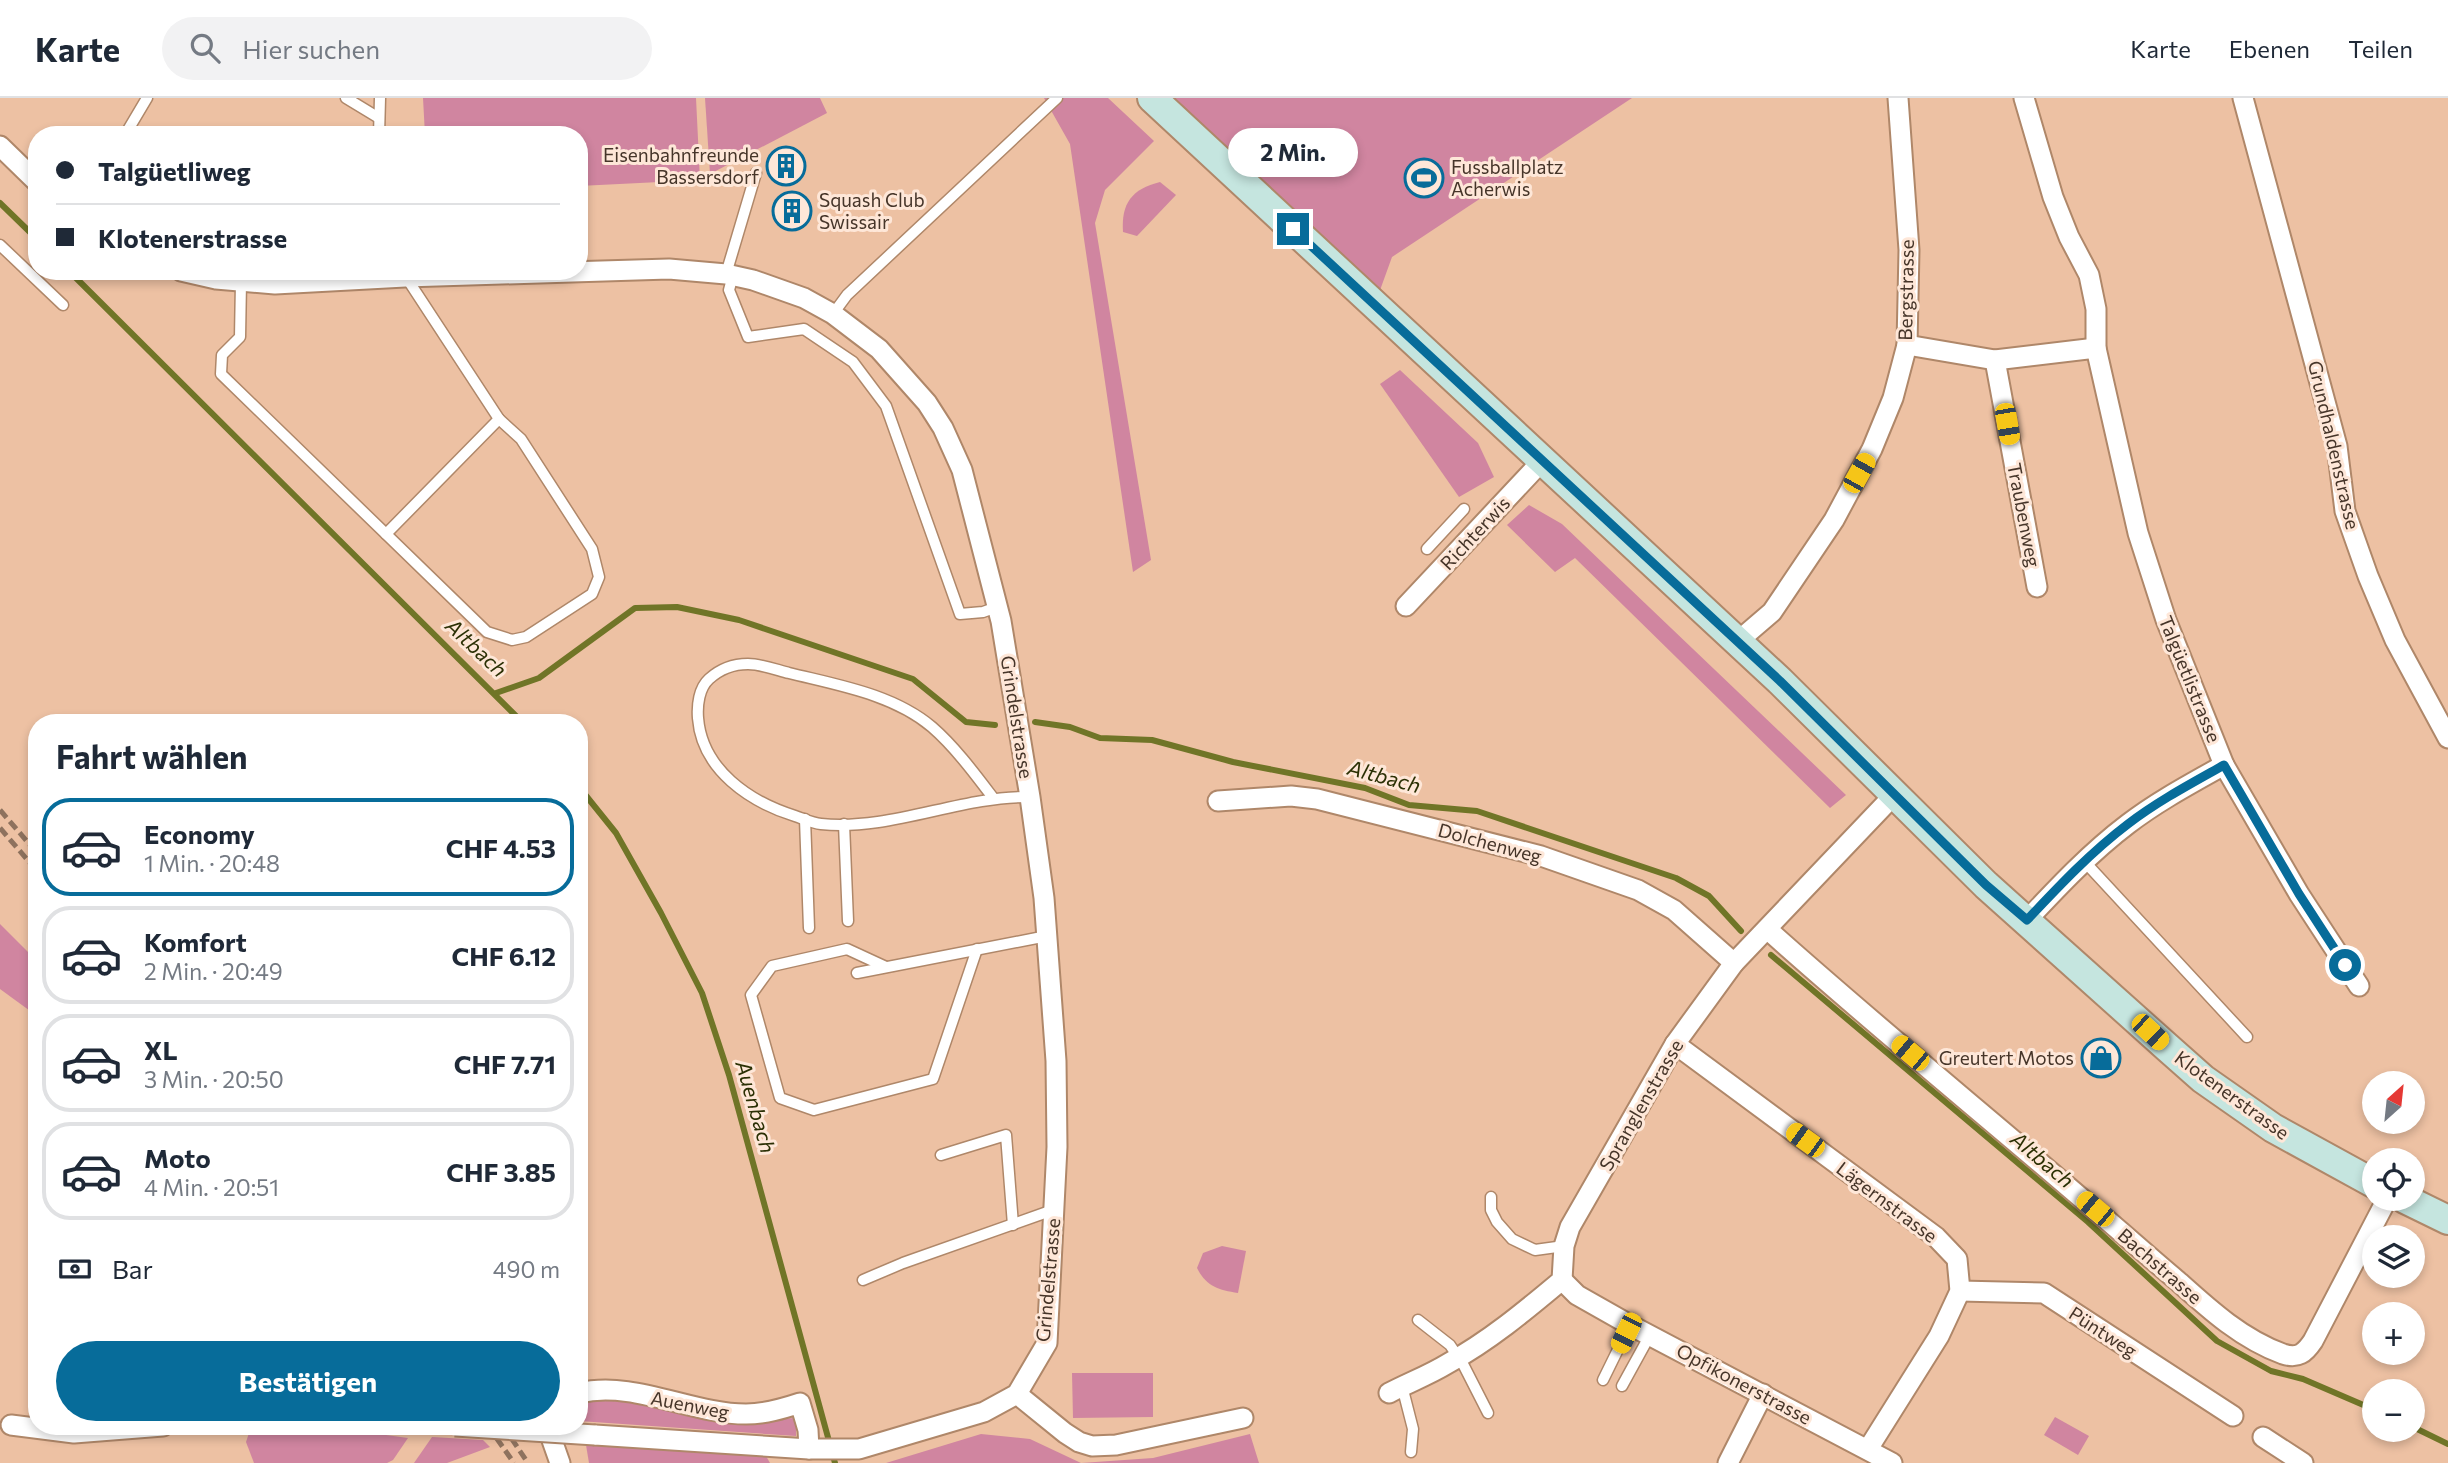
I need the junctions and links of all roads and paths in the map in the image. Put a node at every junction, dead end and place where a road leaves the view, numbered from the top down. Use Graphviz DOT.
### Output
graph roads {
  1 [pos="147,98"];
  2 [pos="346,98"];
  3 [pos="380,98"];
  4 [pos="1057,98"];
  5 [pos="1152,98"];
  6 [pos="1898,98"];
  7 [pos="2025,98"];
  8 [pos="2243,98"];
  9 [pos="379,118"];
  10 [pos="130,126"];
  11 [pos="379,126"];
  12 [pos="0,146"];
  13 [pos="756,173"];
  14 [pos="28,174"];
  15 [pos="0,245"];
  16 [pos="588,271"];
  17 [pos="28,272"];
  18 [pos="730,275"];
  19 [pos="36,280"];
  20 [pos="230,280"];
  21 [pos="322,280"];
  22 [pos="407,280"];
  23 [pos="241,282"];
  24 [pos="62,305"];
  25 [pos="833,314"];
  26 [pos="1907,345"];
  27 [pos="2096,348"];
  28 [pos="1995,360"];
  29 [pos="499,418"];
  30 [pos="1543,460"];
  31 [pos="1464,509"];
  32 [pos="386,534"];
  33 [pos="1427,548"];
  34 [pos="2037,587"];
  35 [pos="1406,606"];
  36 [pos="997,607"];
  37 [pos="1737,642"];
  38 [pos="2448,738"];
  39 [pos="2224,765"];
  40 [pos="1894,795"];
  41 [pos="1030,797"];
  42 [pos="994,799"];
  43 [pos="1218,801"];
  44 [pos="805,820"];
  45 [pos="844,824"];
  46 [pos="2084,861"];
  47 [pos="2027,920"];
  48 [pos="848,921"];
  49 [pos="809,928"];
  50 [pos="1767,929"];
  51 [pos="1047,936"];
  52 [pos="977,949"];
  53 [pos="1734,963"];
  54 [pos="886,967"];
  55 [pos="858,973"];
  56 [pos="2359,986"];
  57 [pos="2247,1037"];
  58 [pos="1675,1044"];
  59 [pos="941,1155"];
  60 [pos="2362,1177"];
  61 [pos="1492,1197"];
  62 [pos="2425,1209"];
  63 [pos="1054,1210"];
  64 [pos="2382,1211"];
  65 [pos="2448,1220"];
  66 [pos="1013,1225"];
  67 [pos="1564,1246"];
  68 [pos="863,1280"];
  69 [pos="1562,1280"];
  70 [pos="1960,1291"];
  71 [pos="1418,1320"];
  72 [pos="1630,1325"];
  73 [pos="1650,1335"];
  74 [pos="1459,1357"];
  75 [pos="1603,1380"];
  76 [pos="1622,1386"];
  77 [pos="1395,1390"];
  78 [pos="588,1392"];
  79 [pos="1017,1394"];
  80 [pos="1763,1394"];
  81 [pos="1488,1412"];
  82 [pos="2233,1416"];
  83 [pos="1243,1418"];
  84 [pos="11,1425"];
  85 [pos="28,1427"];
  86 [pos="550,1435"];
  87 [pos="588,1435"];
  88 [pos="2263,1437"];
  89 [pos="816,1449"];
  90 [pos="1868,1449"];
  91 [pos="1411,1452"];
  92 [pos="560,1463"];
  93 [pos="1728,1463"];
  94 [pos="1892,1463"];
  95 [pos="2303,1463"];
  1 -- 10 [label="lane"];
  2 -- 9 [label="lane"];
  3 -- 9 [label="lane"];
  4 -- 25 [label="lane"];
  5 -- 30 [label="main road, Klotenerstrasse"];
  6 -- 26 [label="street, Bergstrasse"];
  7 -- 27 [label="street, Talgüetlistrasse"];
  8 -- 38 [label="street, Grundhaldenstrasse"];
  9 -- 11 [label="lane"];
  12 -- 14 [label="street"];
  13 -- 18 [label="lane"];
  15 -- 17 [label="lane"];
  16 -- 18 [label="street, Grindelstrasse"];
  18 -- 25 [label="street, Grindelstrasse"];
  18 -- 36 [label="lane"];
  19 -- 24 [label="lane"];
  20 -- 23 [label="street, Grindelstrasse"];
  21 -- 23 [label="street, Grindelstrasse"];
  22 -- 29 [label="lane"];
  23 -- 32 [label="lane"];
  25 -- 36 [label="street, Grindelstrasse"];
  26 -- 28 [label="street"];
  26 -- 37 [label="street, Bergstrasse"];
  27 -- 28 [label="street"];
  27 -- 39 [label="street, Talgüetlistrasse"];
  28 -- 34 [label="street, Traubenweg"];
  29 -- 32 [label="lane"];
  29 -- 32 [label="lane"];
  30 -- 35 [label="street, Richterwis"];
  30 -- 37 [label="main road, Klotenerstrasse"];
  31 -- 33 [label="lane"];
  36 -- 41 [label="street, Grindelstrasse"];
  37 -- 40 [label="main road, Klotenerstrasse"];
  39 -- 46 [label="street, Talgüetlistrasse"];
  39 -- 56 [label="street"];
  40 -- 47 [label="main road, Klotenerstrasse"];
  40 -- 50 [label="street, Spranglenstrasse"];
  41 -- 42 [label="lane"];
  41 -- 51 [label="street, Grindelstrasse"];
  42 -- 44 [label="lane"];
  42 -- 45 [label="lane"];
  43 -- 53 [label="street, Dolchenweg"];
  44 -- 45 [label="lane"];
  44 -- 49 [label="lane"];
  45 -- 48 [label="lane"];
  46 -- 47 [label="street, Talgüetlistrasse"];
  46 -- 57 [label="lane"];
  47 -- 60 [label="main road, Klotenerstrasse"];
  50 -- 53 [label="street, Spranglenstrasse"];
  50 -- 64 [label="street, Bachstrasse"];
  51 -- 52 [label="lane"];
  51 -- 63 [label="street, Grindelstrasse"];
  52 -- 54 [label="lane"];
  52 -- 54 [label="lane"];
  53 -- 58 [label="street, Spranglenstrasse"];
  54 -- 55 [label="lane"];
  58 -- 67 [label="street, Spranglenstrasse"];
  58 -- 70 [label="street, Lägernstrasse"];
  59 -- 66 [label="lane"];
  61 -- 67 [label="lane"];
  62 -- 65 [label="main road"];
  63 -- 66 [label="lane"];
  63 -- 79 [label="street, Grindelstrasse"];
  66 -- 68 [label="lane"];
  67 -- 69 [label="street, Spranglenstrasse"];
  69 -- 72 [label="street, Opfikonerstrasse"];
  69 -- 74 [label="street"];
  70 -- 82 [label="street, Püntweg"];
  70 -- 90 [label="street"];
  71 -- 74 [label="lane"];
  72 -- 73 [label="street, Opfikonerstrasse"];
  72 -- 75 [label="lane"];
  73 -- 76 [label="lane"];
  73 -- 80 [label="street, Opfikonerstrasse"];
  74 -- 77 [label="street"];
  74 -- 81 [label="lane"];
  77 -- 91 [label="lane"];
  78 -- 89 [label="street, Auenweg"];
  79 -- 83 [label="street"];
  79 -- 89 [label="street"];
  80 -- 90 [label="street, Opfikonerstrasse"];
  80 -- 93 [label="street"];
  84 -- 85 [label="street"];
  86 -- 92 [label="street"];
  87 -- 89 [label="street, bridge"];
  88 -- 95 [label="street"];
  90 -- 94 [label="street, Opfikonerstrasse"];
}
